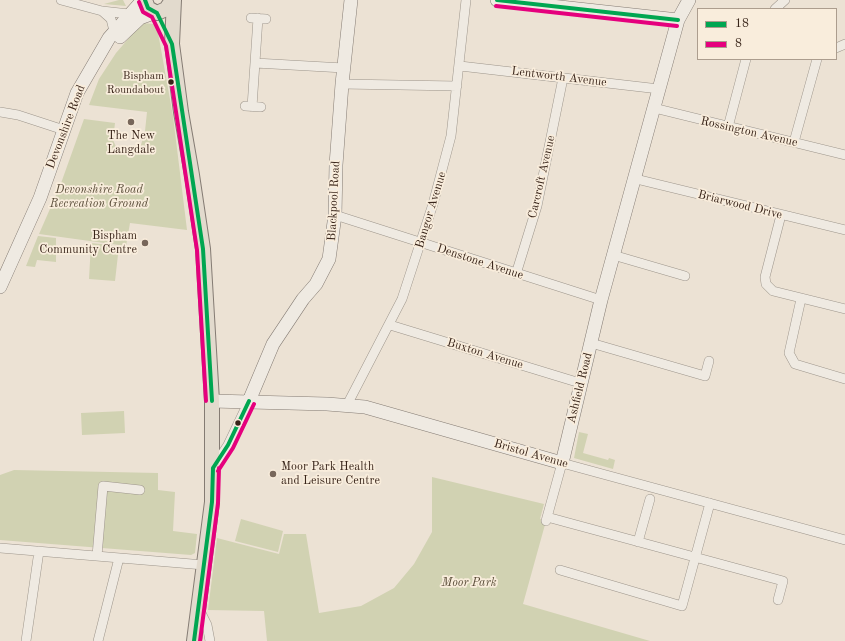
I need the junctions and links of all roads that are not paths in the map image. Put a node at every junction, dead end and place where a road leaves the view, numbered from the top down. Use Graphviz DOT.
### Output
graph roads {
  1 [pos="61,0"];
  2 [pos="144,0"];
  3 [pos="173,0"];
  4 [pos="351,0"];
  5 [pos="466,0"];
  6 [pos="497,0"];
  7 [pos="689,0"];
  8 [pos="785,0"];
  9 [pos="776,8"];
  10 [pos="102,12"];
  11 [pos="156,13"];
  12 [pos="129,14"];
  13 [pos="259,18"];
  14 [pos="678,20"];
  15 [pos="114,31"];
  16 [pos="172,44"];
  17 [pos="97,57"];
  18 [pos="746,60"];
  19 [pos="817,60"];
  20 [pos="255,63"];
  21 [pos="460,66"];
  22 [pos="344,68"];
  23 [pos="563,78"];
  24 [pos="342,84"];
  25 [pos="457,86"];
  26 [pos="658,89"];
  27 [pos="253,107"];
  28 [pos="654,108"];
  29 [pos="0,112"];
  30 [pos="728,127"];
  31 [pos="64,130"];
  32 [pos="794,142"];
  33 [pos="845,155"];
  34 [pos="636,179"];
  35 [pos="335,215"];
  36 [pos="781,215"];
  37 [pos="845,230"];
  38 [pos="421,243"];
  39 [pos="614,255"];
  40 [pos="4,272"];
  41 [pos="516,274"];
  42 [pos="685,276"];
  43 [pos="0,287"];
  44 [pos="801,299"];
  45 [pos="601,300"];
  46 [pos="845,309"];
  47 [pos="390,324"];
  48 [pos="591,344"];
  49 [pos="709,361"];
  50 [pos="845,379"];
  51 [pos="580,383"];
  52 [pos="212,401"];
  53 [pos="249,401"];
  54 [pos="347,405"];
  55 [pos="562,463"];
  56 [pos="213,468"];
  57 [pos="140,490"];
  58 [pos="650,500"];
  59 [pos="710,503"];
  60 [pos="845,540"];
  61 [pos="638,542"];
  62 [pos="0,548"];
  63 [pos="39,551"];
  64 [pos="97,556"];
  65 [pos="695,557"];
  66 [pos="119,558"];
  67 [pos="204,565"];
  68 [pos="560,570"];
  69 [pos="778,600"];
  70 [pos="199,609"];
  71 [pos="26,641"];
  72 [pos="98,641"];
  73 [pos="194,641"];
  74 [pos="210,641"];
  1 -- 10 [label="street"];
  2 -- 11 [label="main road"];
  2 -- 12 [label="street, Devonshire Road"];
  3 -- 11 [label="main road"];
  3 -- 16 [label="main road"];
  4 -- 22 [label="street, Blackpool Road"];
  5 -- 21 [label="street, Bangor Avenue"];
  6 -- 14 [label="street"];
  7 -- 14 [label="street, Ashfield Road"];
  8 -- 9 [label="street"];
  10 -- 12 [label="street"];
  10 -- 15 [label="street"];
  11 -- 16 [label="main road"];
  11 -- 17 [label="street, Devonshire Road"];
  12 -- 15 [label="street, Devonshire Road"];
  13 -- 20 [label="street"];
  14 -- 26 [label="street, Ashfield Road"];
  15 -- 17 [label="street, Devonshire Road"];
  16 -- 52 [label="main road"];
  17 -- 31 [label="street, Devonshire Road"];
  18 -- 30 [label="street"];
  19 -- 32 [label="street"];
  20 -- 22 [label="street"];
  20 -- 27 [label="street"];
  21 -- 23 [label="street, Lentworth Avenue"];
  21 -- 25 [label="street, Bangor Avenue"];
  22 -- 24 [label="street, Blackpool Road"];
  23 -- 26 [label="street, Lentworth Avenue"];
  23 -- 41 [label="street, Carcroft Avenue"];
  24 -- 25 [label="street"];
  24 -- 35 [label="street, Blackpool Road"];
  25 -- 38 [label="street, Bangor Avenue"];
  26 -- 28 [label="street, Ashfield Road"];
  28 -- 30 [label="street, Rossington Avenue"];
  28 -- 34 [label="street, Ashfield Road"];
  29 -- 31 [label="street"];
  30 -- 32 [label="street, Rossington Avenue"];
  31 -- 40 [label="street, Devonshire Road"];
  32 -- 33 [label="street, Rossington Avenue"];
  34 -- 36 [label="street, Briarwood Drive"];
  34 -- 39 [label="street, Ashfield Road"];
  35 -- 38 [label="street, Denstone Avenue"];
  35 -- 53 [label="street, Blackpool Road"];
  36 -- 37 [label="street, Briarwood Drive"];
  36 -- 44 [label="street"];
  38 -- 41 [label="street, Denstone Avenue"];
  38 -- 47 [label="street, Bangor Avenue"];
  39 -- 42 [label="street"];
  39 -- 45 [label="street, Ashfield Road"];
  40 -- 43 [label="street, Devonshire Road"];
  41 -- 45 [label="street, Denstone Avenue"];
  44 -- 46 [label="street"];
  44 -- 50 [label="street"];
  45 -- 48 [label="street, Ashfield Road"];
  47 -- 51 [label="street, Buxton Avenue"];
  47 -- 54 [label="street, Bangor Avenue"];
  48 -- 49 [label="street"];
  48 -- 51 [label="street, Ashfield Road"];
  51 -- 55 [label="street, Ashfield Road"];
  52 -- 53 [label="street, Bristol Avenue"];
  52 -- 56 [label="main road"];
  53 -- 54 [label="street, Bristol Avenue"];
  53 -- 56 [label="street, Blackpool Road"];
  54 -- 55 [label="street, Bristol Avenue"];
  55 -- 59 [label="street, Bristol Avenue"];
  55 -- 61 [label="street, Ashfield Road"];
  56 -- 67 [label="main road"];
  57 -- 64 [label="street"];
  58 -- 61 [label="street"];
  59 -- 60 [label="street, Bristol Avenue"];
  59 -- 65 [label="street"];
  61 -- 65 [label="street"];
  62 -- 63 [label="street"];
  63 -- 64 [label="street"];
  63 -- 71 [label="street"];
  64 -- 66 [label="street"];
  65 -- 68 [label="street"];
  65 -- 69 [label="street"];
  66 -- 67 [label="street"];
  66 -- 72 [label="street"];
  67 -- 70 [label="main road"];
  70 -- 73 [label="main road"];
  70 -- 74 [label="street"];
}
